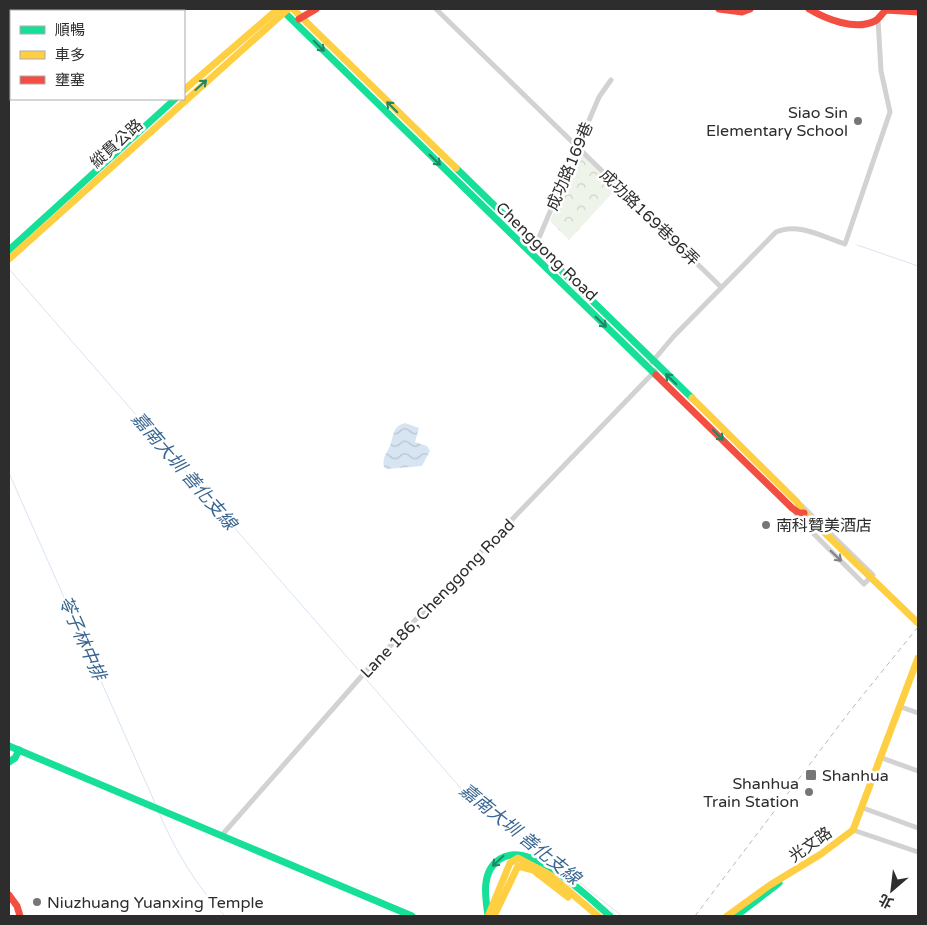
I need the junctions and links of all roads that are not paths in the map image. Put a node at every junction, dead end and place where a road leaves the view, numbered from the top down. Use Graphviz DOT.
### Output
graph roads {
  1 [pos="293,9"];
  2 [pos="316,9"];
  3 [pos="436,9"];
  4 [pos="719,9"];
  5 [pos="750,9"];
  6 [pos="809,9"];
  7 [pos="283,10"];
  8 [pos="918,12"];
  9 [pos="301,17"];
  10 [pos="878,19"];
  11 [pos="296,23"];
  12 [pos="611,80"];
  13 [pos="185,89"];
  14 [pos="185,99"];
  15 [pos="174,100"];
  16 [pos="184,100"];
  17 [pos="578,148"];
  18 [pos="9,250"];
  19 [pos="532,250"];
  20 [pos="9,258"];
  21 [pos="722,287"];
  22 [pos="653,361"];
  23 [pos="647,367"];
  24 [pos="659,367"];
  25 [pos="653,373"];
  26 [pos="795,505"];
  27 [pos="918,622"];
  28 [pos="918,658"];
  29 [pos="900,707"];
  30 [pos="918,713"];
  31 [pos="9,746"];
  32 [pos="18,750"];
  33 [pos="882,758"];
  34 [pos="9,762"];
  35 [pos="918,771"];
  36 [pos="863,808"];
  37 [pos="918,828"];
  38 [pos="853,830"];
  39 [pos="222,835"];
  40 [pos="918,852"];
  41 [pos="782,880"];
  42 [pos="772,888"];
  43 [pos="9,895"];
  44 [pos="20,916"];
  45 [pos="412,916"];
  46 [pos="490,916"];
  47 [pos="593,916"];
  48 [pos="598,916"];
  49 [pos="610,916"];
  50 [pos="721,916"];
  51 [pos="727,916"];
  52 [pos="736,916"];
  53 [pos="744,916"];
  1 -- 9 [label="main road, Chenggong Road"];
  2 -- 9 [label="main road"];
  3 -- 17 [label="street, 成功路169巷96弄"];
  4 -- 5 [label="main road"];
  6 -- 10 [label="main road"];
  7 -- 11 [label="main road, Chenggong Road"];
  7 -- 13 [label="main road"];
  14 -- 7 [label="main road, 縱貫公路, one-way"];
  8 -- 10 [label="main road"];
  9 -- 11 [label="main road"];
  19 -- 9 [label="main road, Chenggong Road, one-way"];
  10 -- 21 [label="street"];
  11 -- 19 [label="main road, Chenggong Road, one-way"];
  12 -- 17 [label="street, 成功路169巷"];
  15 -- 18 [label="main road, 縱貫公路"];
  20 -- 16 [label="main road, 縱貫公路, one-way"];
  17 -- 19 [label="street, 成功路169巷"];
  17 -- 21 [label="street, 成功路169巷96弄"];
  19 -- 22 [label="main road, Chenggong Road"];
  19 -- 23 [label="main road, Chenggong Road, one-way"];
  21 -- 22 [label="street"];
  22 -- 23 [label="street"];
  22 -- 24 [label="main road, Chenggong Road"];
  23 -- 25 [label="main road, Chenggong Road"];
  24 -- 25 [label="street, Lane 186, Chenggong Road"];
  26 -- 24 [label="main road, Chenggong Road, one-way"];
  25 -- 26 [label="main road, Chenggong Road, one-way"];
  25 -- 39 [label="street, Lane 186, Chenggong Road"];
  26 -- 26 [label="street, Chenggong Road, one-way"];
  26 -- 27 [label="main road, Chenggong Road"];
  28 -- 29 [label="main road"];
  29 -- 30 [label="street"];
  29 -- 33 [label="main road"];
  31 -- 32 [label="main road"];
  32 -- 34 [label="main road"];
  32 -- 39 [label="main road"];
  33 -- 35 [label="street"];
  33 -- 36 [label="main road"];
  36 -- 37 [label="street"];
  36 -- 38 [label="main road"];
  38 -- 40 [label="street"];
  38 -- 41 [label="main road, 光文路"];
  39 -- 45 [label="main road"];
  41 -- 42 [label="main road"];
  41 -- 50 [label="main road"];
  41 -- 53 [label="main road"];
  42 -- 51 [label="main road"];
  42 -- 52 [label="main road"];
  43 -- 44 [label="main road"];
  46 -- 47 [label="main road"];
  46 -- 48 [label="main road"];
  49 -- 46 [label="main road, one-way"];
}
